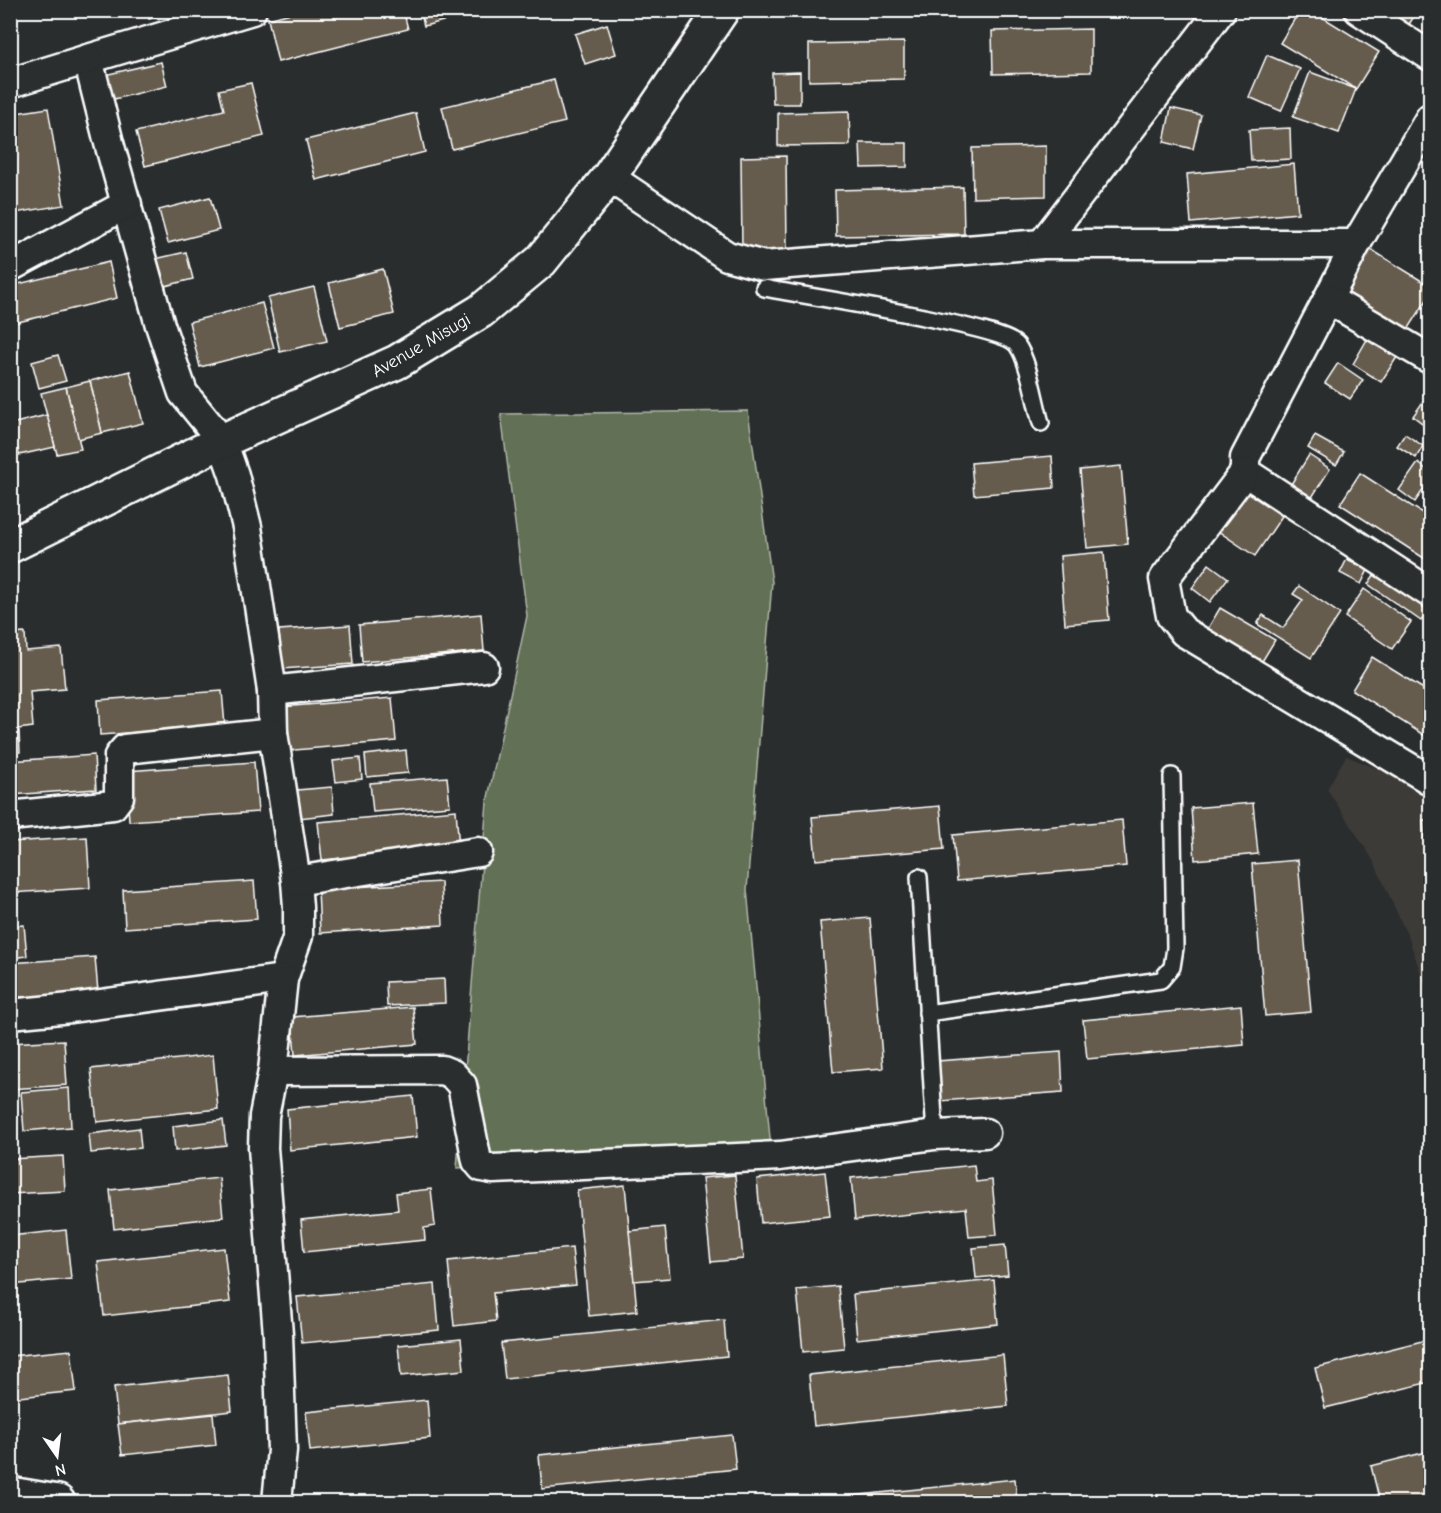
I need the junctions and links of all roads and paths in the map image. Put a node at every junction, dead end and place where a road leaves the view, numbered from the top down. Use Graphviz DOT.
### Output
graph roads {
  1 [pos="252,10"];
  2 [pos="722,10"];
  3 [pos="1221,10"];
  4 [pos="1359,10"];
  5 [pos="1431,56"];
  6 [pos="88,59"];
  7 [pos="10,83"];
  8 [pos="1431,118"];
  9 [pos="609,177"];
  10 [pos="127,204"];
  11 [pos="1042,244"];
  12 [pos="1356,244"];
  13 [pos="10,267"];
  14 [pos="764,288"];
  15 [pos="1328,299"];
  16 [pos="1431,359"];
  17 [pos="1041,423"];
  18 [pos="222,441"];
  19 [pos="1245,472"];
  20 [pos="10,546"];
  21 [pos="1431,593"];
  22 [pos="484,667"];
  23 [pos="272,692"];
  24 [pos="273,733"];
  25 [pos="1172,776"];
  26 [pos="1431,780"];
  27 [pos="10,816"];
  28 [pos="478,852"];
  29 [pos="919,877"];
  30 [pos="296,881"];
  31 [pos="283,979"];
  32 [pos="927,1013"];
  33 [pos="10,1014"];
  34 [pos="273,1071"];
  35 [pos="984,1133"];
  36 [pos="935,1135"];
  37 [pos="10,1494"];
  38 [pos="58,1503"];
  39 [pos="278,1503"];
  1 -- 6 [label="street"];
  2 -- 9 [label="street, Avenue Misugi"];
  3 -- 11 [label="street"];
  4 -- 5 [label="street"];
  6 -- 7 [label="street"];
  6 -- 10 [label="street"];
  8 -- 12 [label="street"];
  9 -- 11 [label="street"];
  9 -- 18 [label="street, Avenue Misugi"];
  10 -- 13 [label="street"];
  10 -- 18 [label="street"];
  11 -- 12 [label="street"];
  12 -- 15 [label="street"];
  14 -- 17 [label="lane"];
  15 -- 16 [label="street"];
  15 -- 19 [label="street"];
  18 -- 20 [label="street, Avenue Misugi"];
  18 -- 23 [label="street"];
  19 -- 21 [label="street"];
  19 -- 26 [label="street"];
  22 -- 23 [label="street"];
  23 -- 24 [label="street"];
  24 -- 27 [label="street"];
  24 -- 30 [label="street"];
  25 -- 32 [label="lane"];
  28 -- 30 [label="street"];
  29 -- 32 [label="lane"];
  30 -- 31 [label="street"];
  31 -- 33 [label="street"];
  31 -- 34 [label="street"];
  32 -- 36 [label="lane"];
  34 -- 36 [label="street"];
  34 -- 39 [label="street"];
  35 -- 36 [label="street"];
  37 -- 38 [label="street"];
}
